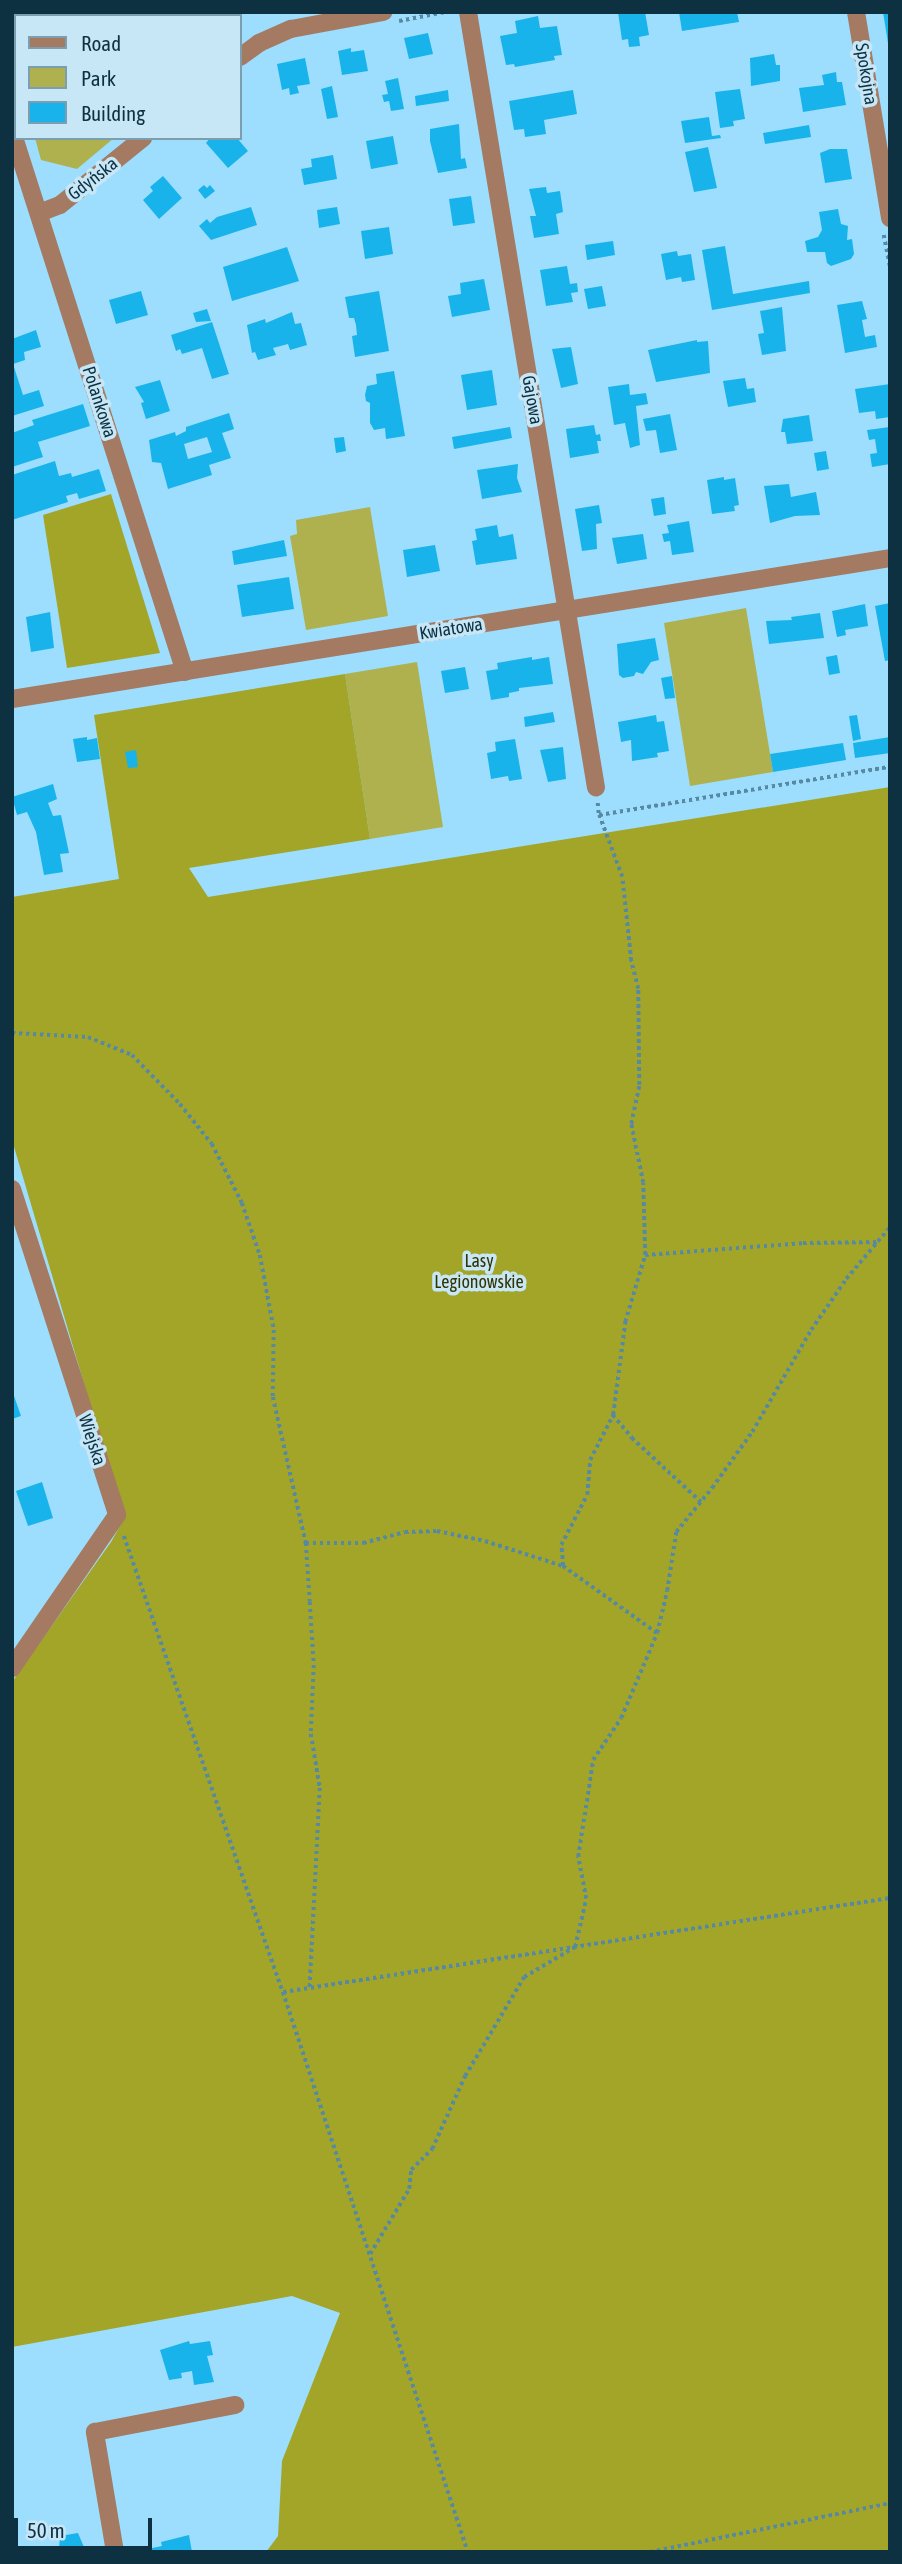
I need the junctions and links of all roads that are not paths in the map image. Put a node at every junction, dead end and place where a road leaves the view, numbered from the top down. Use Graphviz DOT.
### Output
graph roads {
  1 [pos="383,12"];
  2 [pos="468,12"];
  3 [pos="856,12"];
  4 [pos="242,56"];
  5 [pos="15,140"];
  6 [pos="141,140"];
  7 [pos="39,213"];
  8 [pos="890,218"];
  9 [pos="890,558"];
  10 [pos="567,610"];
  11 [pos="185,672"];
  12 [pos="12,699"];
  13 [pos="596,788"];
  14 [pos="12,1189"];
  15 [pos="12,1668"];
  16 [pos="235,2405"];
  17 [pos="115,2552"];
  1 -- 4 [label="street"];
  2 -- 10 [label="street, Gajowa"];
  3 -- 8 [label="street, Spokojna"];
  5 -- 7 [label="street, Polankowa"];
  6 -- 7 [label="street, Gdyńska"];
  7 -- 11 [label="street, Polankowa"];
  9 -- 10 [label="street, Kwiatowa"];
  10 -- 11 [label="street, Kwiatowa"];
  10 -- 13 [label="street, Gajowa"];
  11 -- 12 [label="street, Kwiatowa"];
  14 -- 15 [label="street, Wiejska"];
  16 -- 17 [label="street"];
}
